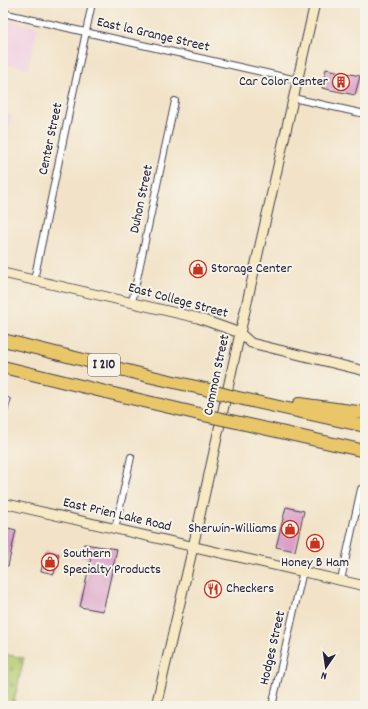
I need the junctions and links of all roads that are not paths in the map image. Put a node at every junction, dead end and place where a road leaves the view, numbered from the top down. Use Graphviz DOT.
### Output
graph roads {
  1 [pos="92,3"];
  2 [pos="315,3"];
  3 [pos="3,12"];
  4 [pos="85,32"];
  5 [pos="297,80"];
  6 [pos="293,98"];
  7 [pos="176,101"];
  8 [pos="365,114"];
  9 [pos="3,273"];
  10 [pos="34,280"];
  11 [pos="132,302"];
  12 [pos="240,334"];
  13 [pos="3,340"];
  14 [pos="3,367"];
  15 [pos="365,371"];
  16 [pos="7,401"];
  17 [pos="253,401"];
  18 [pos="365,413"];
  19 [pos="3,415"];
  20 [pos="365,426"];
  21 [pos="361,450"];
  22 [pos="131,457"];
  23 [pos="361,489"];
  24 [pos="3,503"];
  25 [pos="115,529"];
  26 [pos="193,547"];
  27 [pos="303,571"];
  28 [pos="341,580"];
  29 [pos="365,586"];
  30 [pos="156,706"];
  31 [pos="272,706"];
  1 -- 4 [label="street, Center Street"];
  2 -- 5 [label="street, Common Street"];
  3 -- 4 [label="street, East la Grange Street"];
  4 -- 5 [label="street, East la Grange Street"];
  4 -- 10 [label="street, Center Street"];
  5 -- 6 [label="street, Common Street"];
  6 -- 8 [label="street"];
  6 -- 12 [label="street, Common Street"];
  7 -- 11 [label="street, Duhon Street"];
  9 -- 10 [label="street, East College Street"];
  10 -- 11 [label="street, East College Street"];
  11 -- 12 [label="street, East College Street"];
  12 -- 15 [label="street, East College Street"];
  12 -- 26 [label="street, Common Street"];
  13 -- 17 [label="highway, I 210, bridge"];
  14 -- 21 [label="highway, I 210, bridge"];
  16 -- 19 [label="street"];
  17 -- 18 [label="highway"];
  17 -- 20 [label="highway, I 210"];
  22 -- 25 [label="street"];
  23 -- 28 [label="street"];
  24 -- 25 [label="street, East Prien Lake Road"];
  25 -- 26 [label="street, East Prien Lake Road"];
  26 -- 27 [label="street, East Prien Lake Road"];
  26 -- 30 [label="street, Common Street"];
  27 -- 28 [label="street, East Prien Lake Road"];
  27 -- 31 [label="street, Hodges Street"];
  28 -- 29 [label="street, East Prien Lake Road"];
}
